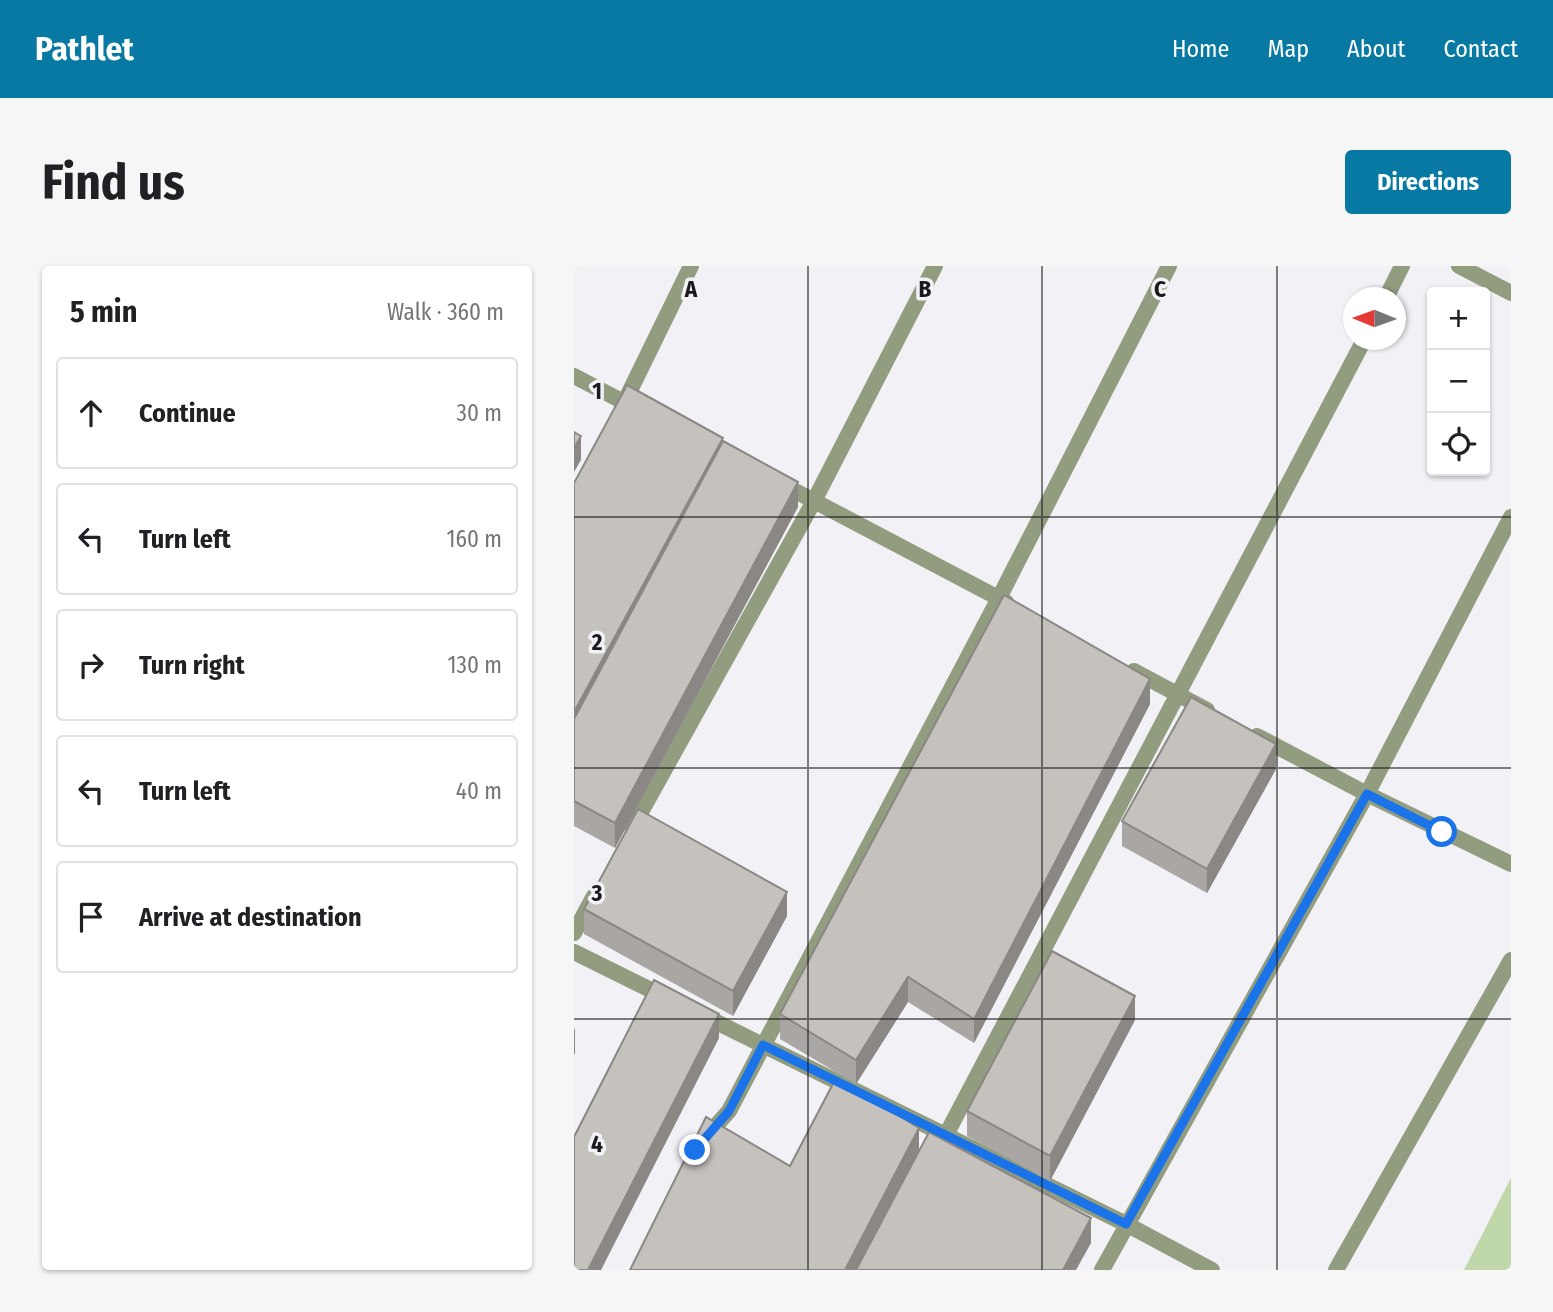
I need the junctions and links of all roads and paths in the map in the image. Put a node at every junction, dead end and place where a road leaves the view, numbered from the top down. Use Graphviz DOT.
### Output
graph roads {
  1 [pos="691,266"];
  2 [pos="935,266"];
  3 [pos="1168,266"];
  4 [pos="1402,266"];
  5 [pos="1459,266"];
  6 [pos="1392,287"];
  7 [pos="1511,293"];
  8 [pos="1359,350"];
  9 [pos="574,376"];
  10 [pos="624,403"];
  11 [pos="648,415"];
  12 [pos="611,426"];
  13 [pos="767,476"];
  14 [pos="814,500"];
  15 [pos="1511,517"];
  16 [pos="999,598"];
  17 [pos="1023,611"];
  18 [pos="1118,662"];
  19 [pos="1177,694"];
  20 [pos="1224,719"];
  21 [pos="1248,732"];
  22 [pos="1367,794"];
  23 [pos="627,837"];
  24 [pos="1511,864"];
  25 [pos="601,885"];
  26 [pos="574,933"];
  27 [pos="574,952"];
  28 [pos="1511,960"];
  29 [pos="763,1045"];
  30 [pos="937,1136"];
  31 [pos="695,1150"];
  32 [pos="1126,1224"];
  33 [pos="1102,1270"];
  34 [pos="1212,1270"];
  35 [pos="1336,1270"];
  1 -- 10 [label="street"];
  2 -- 14 [label="street"];
  3 -- 16 [label="street"];
  4 -- 6 [label="street"];
  5 -- 7 [label="street"];
  8 -- 19 [label="street"];
  9 -- 10 [label="street"];
  10 -- 11 [label="street"];
  10 -- 12 [label="street"];
  13 -- 14 [label="street"];
  14 -- 16 [label="street"];
  14 -- 23 [label="street"];
  15 -- 22 [label="street"];
  16 -- 17 [label="street"];
  16 -- 29 [label="street"];
  18 -- 19 [label="street"];
  19 -- 20 [label="street"];
  19 -- 30 [label="street"];
  21 -- 22 [label="street"];
  22 -- 24 [label="street"];
  22 -- 32 [label="street"];
  25 -- 26 [label="street"];
  27 -- 29 [label="street"];
  28 -- 35 [label="street"];
  29 -- 30 [label="street"];
  29 -- 31 [label="street"];
  30 -- 32 [label="street"];
  32 -- 33 [label="street"];
  32 -- 34 [label="street"];
}
